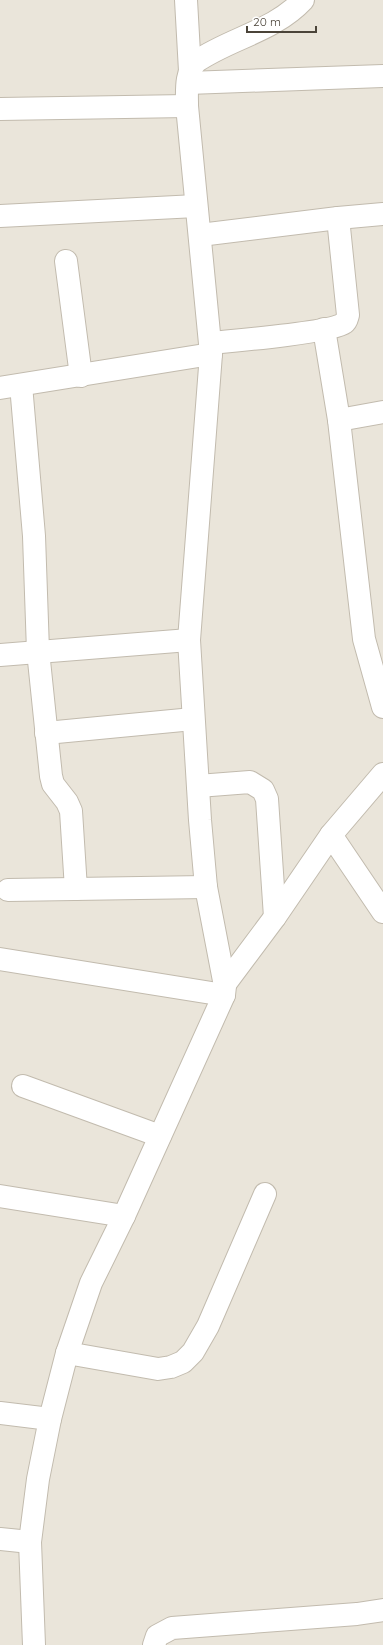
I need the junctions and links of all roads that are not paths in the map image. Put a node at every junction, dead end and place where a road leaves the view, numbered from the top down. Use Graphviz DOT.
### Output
graph roads {
  1 [pos="186,0"];
  2 [pos="303,0"];
  3 [pos="383,76"];
  4 [pos="189,77"];
  5 [pos="187,106"];
  6 [pos="0,109"];
  7 [pos="196,206"];
  8 [pos="383,214"];
  9 [pos="0,216"];
  10 [pos="338,218"];
  11 [pos="200,235"];
  12 [pos="66,261"];
  13 [pos="324,329"];
  14 [pos="211,349"];
  15 [pos="80,376"];
  16 [pos="10,387"];
  17 [pos="383,412"];
  18 [pos="339,420"];
  19 [pos="189,640"];
  20 [pos="38,651"];
  21 [pos="0,655"];
  22 [pos="383,707"];
  23 [pos="193,719"];
  24 [pos="46,733"];
  25 [pos="383,774"];
  26 [pos="198,786"];
  27 [pos="332,835"];
  28 [pos="206,887"];
  29 [pos="76,889"];
  30 [pos="8,890"];
  31 [pos="383,912"];
  32 [pos="276,917"];
  33 [pos="0,960"];
  34 [pos="225,989"];
  35 [pos="23,1086"];
  36 [pos="160,1136"];
  37 [pos="265,1194"];
  38 [pos="0,1196"];
  39 [pos="124,1216"];
  40 [pos="68,1352"];
  41 [pos="0,1414"];
  42 [pos="50,1419"];
  43 [pos="0,1539"];
  44 [pos="30,1542"];
  45 [pos="383,1610"];
  46 [pos="34,1645"];
  47 [pos="154,1645"];
  1 -- 4 [label="street"];
  2 -- 4 [label="street"];
  3 -- 4 [label="street"];
  4 -- 5 [label="street"];
  5 -- 6 [label="street"];
  5 -- 7 [label="street"];
  7 -- 9 [label="street"];
  7 -- 11 [label="street"];
  8 -- 10 [label="street"];
  10 -- 11 [label="street"];
  10 -- 13 [label="street"];
  11 -- 14 [label="street"];
  12 -- 15 [label="street"];
  13 -- 14 [label="street"];
  13 -- 18 [label="street"];
  14 -- 15 [label="street"];
  14 -- 19 [label="street"];
  15 -- 16 [label="street"];
  16 -- 20 [label="street"];
  17 -- 18 [label="street"];
  18 -- 22 [label="street"];
  19 -- 20 [label="street"];
  19 -- 23 [label="street"];
  20 -- 21 [label="street"];
  20 -- 24 [label="street"];
  23 -- 24 [label="street"];
  23 -- 26 [label="street"];
  24 -- 29 [label="street"];
  25 -- 27 [label="street"];
  26 -- 28 [label="street"];
  26 -- 32 [label="street"];
  27 -- 31 [label="street"];
  27 -- 32 [label="street"];
  28 -- 29 [label="street"];
  28 -- 34 [label="street"];
  29 -- 30 [label="street"];
  32 -- 34 [label="street"];
  33 -- 34 [label="street"];
  34 -- 36 [label="street"];
  35 -- 36 [label="street"];
  36 -- 39 [label="street"];
  37 -- 40 [label="street"];
  38 -- 39 [label="street"];
  39 -- 40 [label="street"];
  40 -- 42 [label="street"];
  41 -- 42 [label="street"];
  42 -- 44 [label="street"];
  43 -- 44 [label="street"];
  44 -- 46 [label="street"];
  45 -- 47 [label="street"];
}
